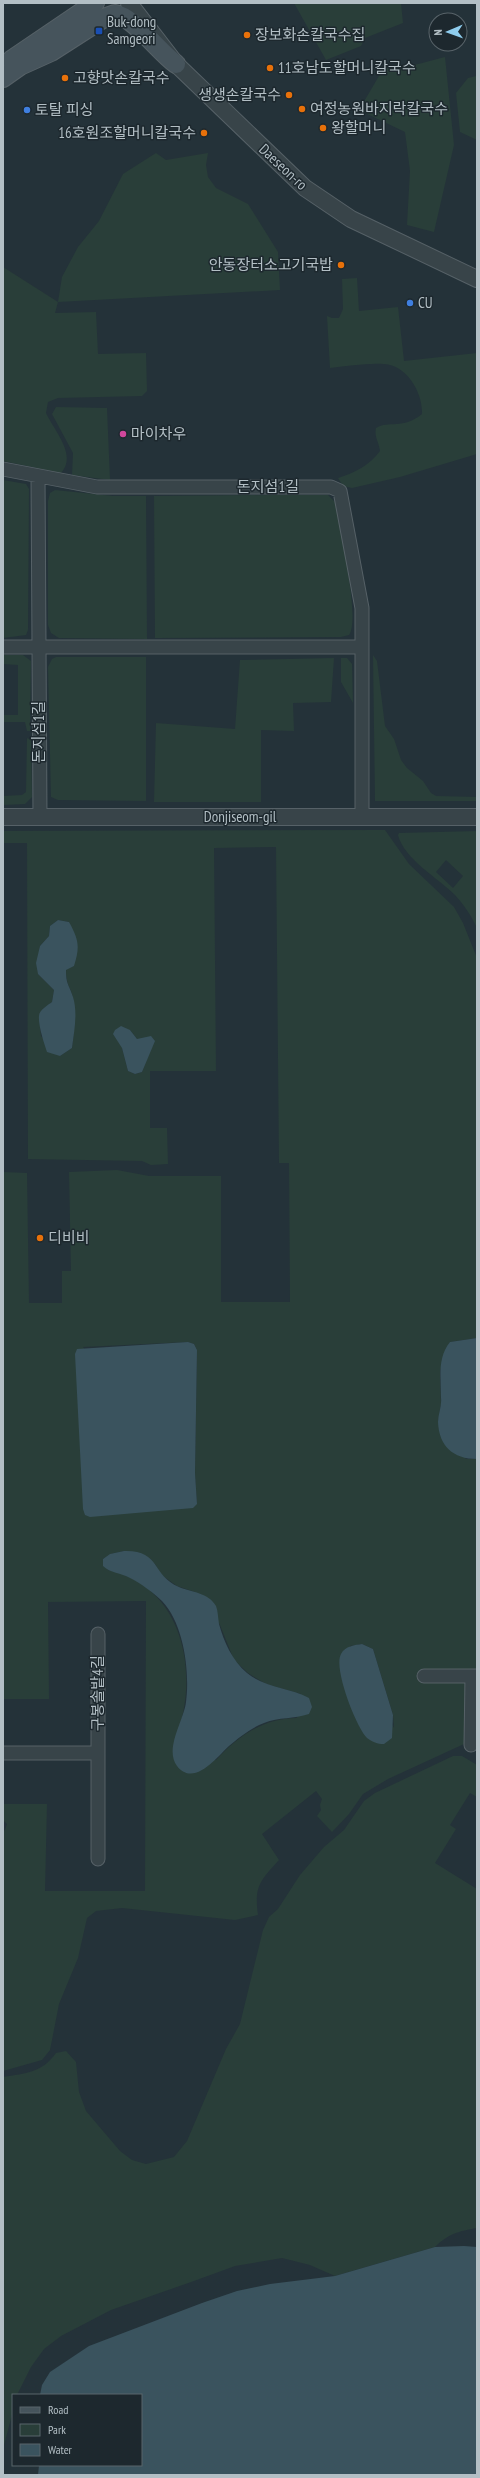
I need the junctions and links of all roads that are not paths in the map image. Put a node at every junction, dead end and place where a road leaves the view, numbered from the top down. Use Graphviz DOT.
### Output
graph roads {
  1 [pos="95,3"];
  2 [pos="113,3"];
  3 [pos="129,3"];
  4 [pos="176,64"];
  5 [pos="12,66"];
  6 [pos="3,78"];
  7 [pos="477,279"];
  8 [pos="3,469"];
  9 [pos="38,476"];
  10 [pos="3,647"];
  11 [pos="362,647"];
  12 [pos="39,648"];
  13 [pos="3,817"];
  14 [pos="40,817"];
  15 [pos="362,817"];
  16 [pos="477,817"];
  17 [pos="98,1634"];
  18 [pos="424,1676"];
  19 [pos="474,1676"];
  20 [pos="471,1746"];
  21 [pos="3,1753"];
  22 [pos="98,1753"];
  23 [pos="98,1859"];
  1 -- 5 [label="main road"];
  2 -- 5 [label="main road"];
  3 -- 4 [label="street, Daeseon-ro"];
  4 -- 5 [label="main road"];
  4 -- 7 [label="street, Daeseon-ro"];
  5 -- 6 [label="main road"];
  8 -- 9 [label="street, 돈지섬1길"];
  9 -- 11 [label="street, 돈지섬1길"];
  9 -- 12 [label="street, 돈지섬1길"];
  10 -- 12 [label="street"];
  11 -- 12 [label="street"];
  11 -- 15 [label="street, 돈지섬1길"];
  12 -- 14 [label="street, 돈지섬1길"];
  13 -- 14 [label="street, Donjiseom-gil"];
  14 -- 15 [label="street, Donjiseom-gil"];
  15 -- 16 [label="street, Donjiseom-gil"];
  17 -- 22 [label="street, 구봉솔밭4길"];
  18 -- 19 [label="street"];
  19 -- 20 [label="street"];
  21 -- 22 [label="street, 구봉솔밭4길"];
  22 -- 23 [label="street, 구봉솔밭4길"];
}
